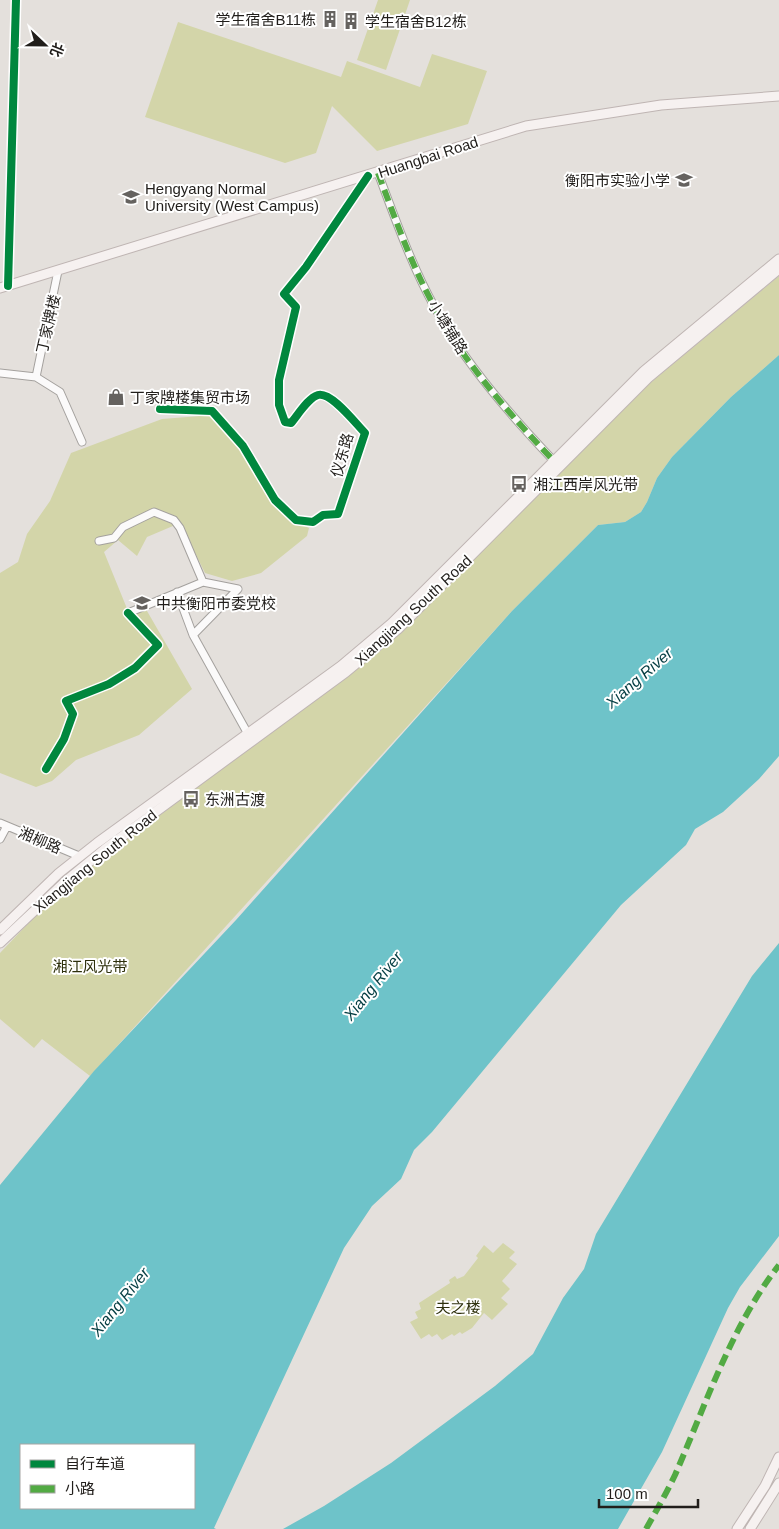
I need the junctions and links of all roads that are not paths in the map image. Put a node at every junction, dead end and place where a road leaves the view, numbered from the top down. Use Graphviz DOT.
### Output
graph roads {
  1 [pos="16,0"];
  2 [pos="779,96"];
  3 [pos="378,173"];
  4 [pos="368,176"];
  5 [pos="0,228"];
  6 [pos="9,233"];
  7 [pos="779,259"];
  8 [pos="779,269"];
  9 [pos="58,271"];
  10 [pos="4,287"];
  11 [pos="0,373"];
  12 [pos="36,377"];
  13 [pos="160,409"];
  14 [pos="82,442"];
  15 [pos="553,460"];
  16 [pos="99,541"];
  17 [pos="204,582"];
  18 [pos="177,592"];
  19 [pos="193,634"];
  20 [pos="248,734"];
  21 [pos="46,769"];
  22 [pos="3,824"];
  23 [pos="0,839"];
  24 [pos="79,856"];
  25 [pos="0,930"];
  26 [pos="0,943"];
  27 [pos="779,1457"];
  28 [pos="779,1483"];
  29 [pos="737,1529"];
  30 [pos="750,1529"];
  1 -- 6 [label="street"];
  2 -- 3 [label="main road, Huangbai Road"];
  3 -- 4 [label="main road, Huangbai Road"];
  3 -- 15 [label="street, 小塘铺路"];
  4 -- 9 [label="main road, Huangbai Road"];
  4 -- 13 [label="street, 仪东路"];
  5 -- 6 [label="street"];
  6 -- 10 [label="street"];
  7 -- 15 [label="main road, Xiangjiang South Road"];
  8 -- 26 [label="main road, Xiangjiang South Road"];
  9 -- 10 [label="main road, Huangbai Road"];
  9 -- 12 [label="street, 丁家牌楼"];
  11 -- 12 [label="street"];
  12 -- 14 [label="street"];
  15 -- 20 [label="main road, Xiangjiang South Road"];
  16 -- 17 [label="street"];
  17 -- 18 [label="street"];
  17 -- 19 [label="street"];
  18 -- 19 [label="street"];
  18 -- 21 [label="street"];
  19 -- 20 [label="street"];
  20 -- 24 [label="main road, Xiangjiang South Road"];
  22 -- 23 [label="street"];
  22 -- 24 [label="street, 湘柳路"];
  24 -- 25 [label="main road, Xiangjiang South Road"];
  27 -- 29 [label="main road"];
  28 -- 30 [label="main road"];
}
